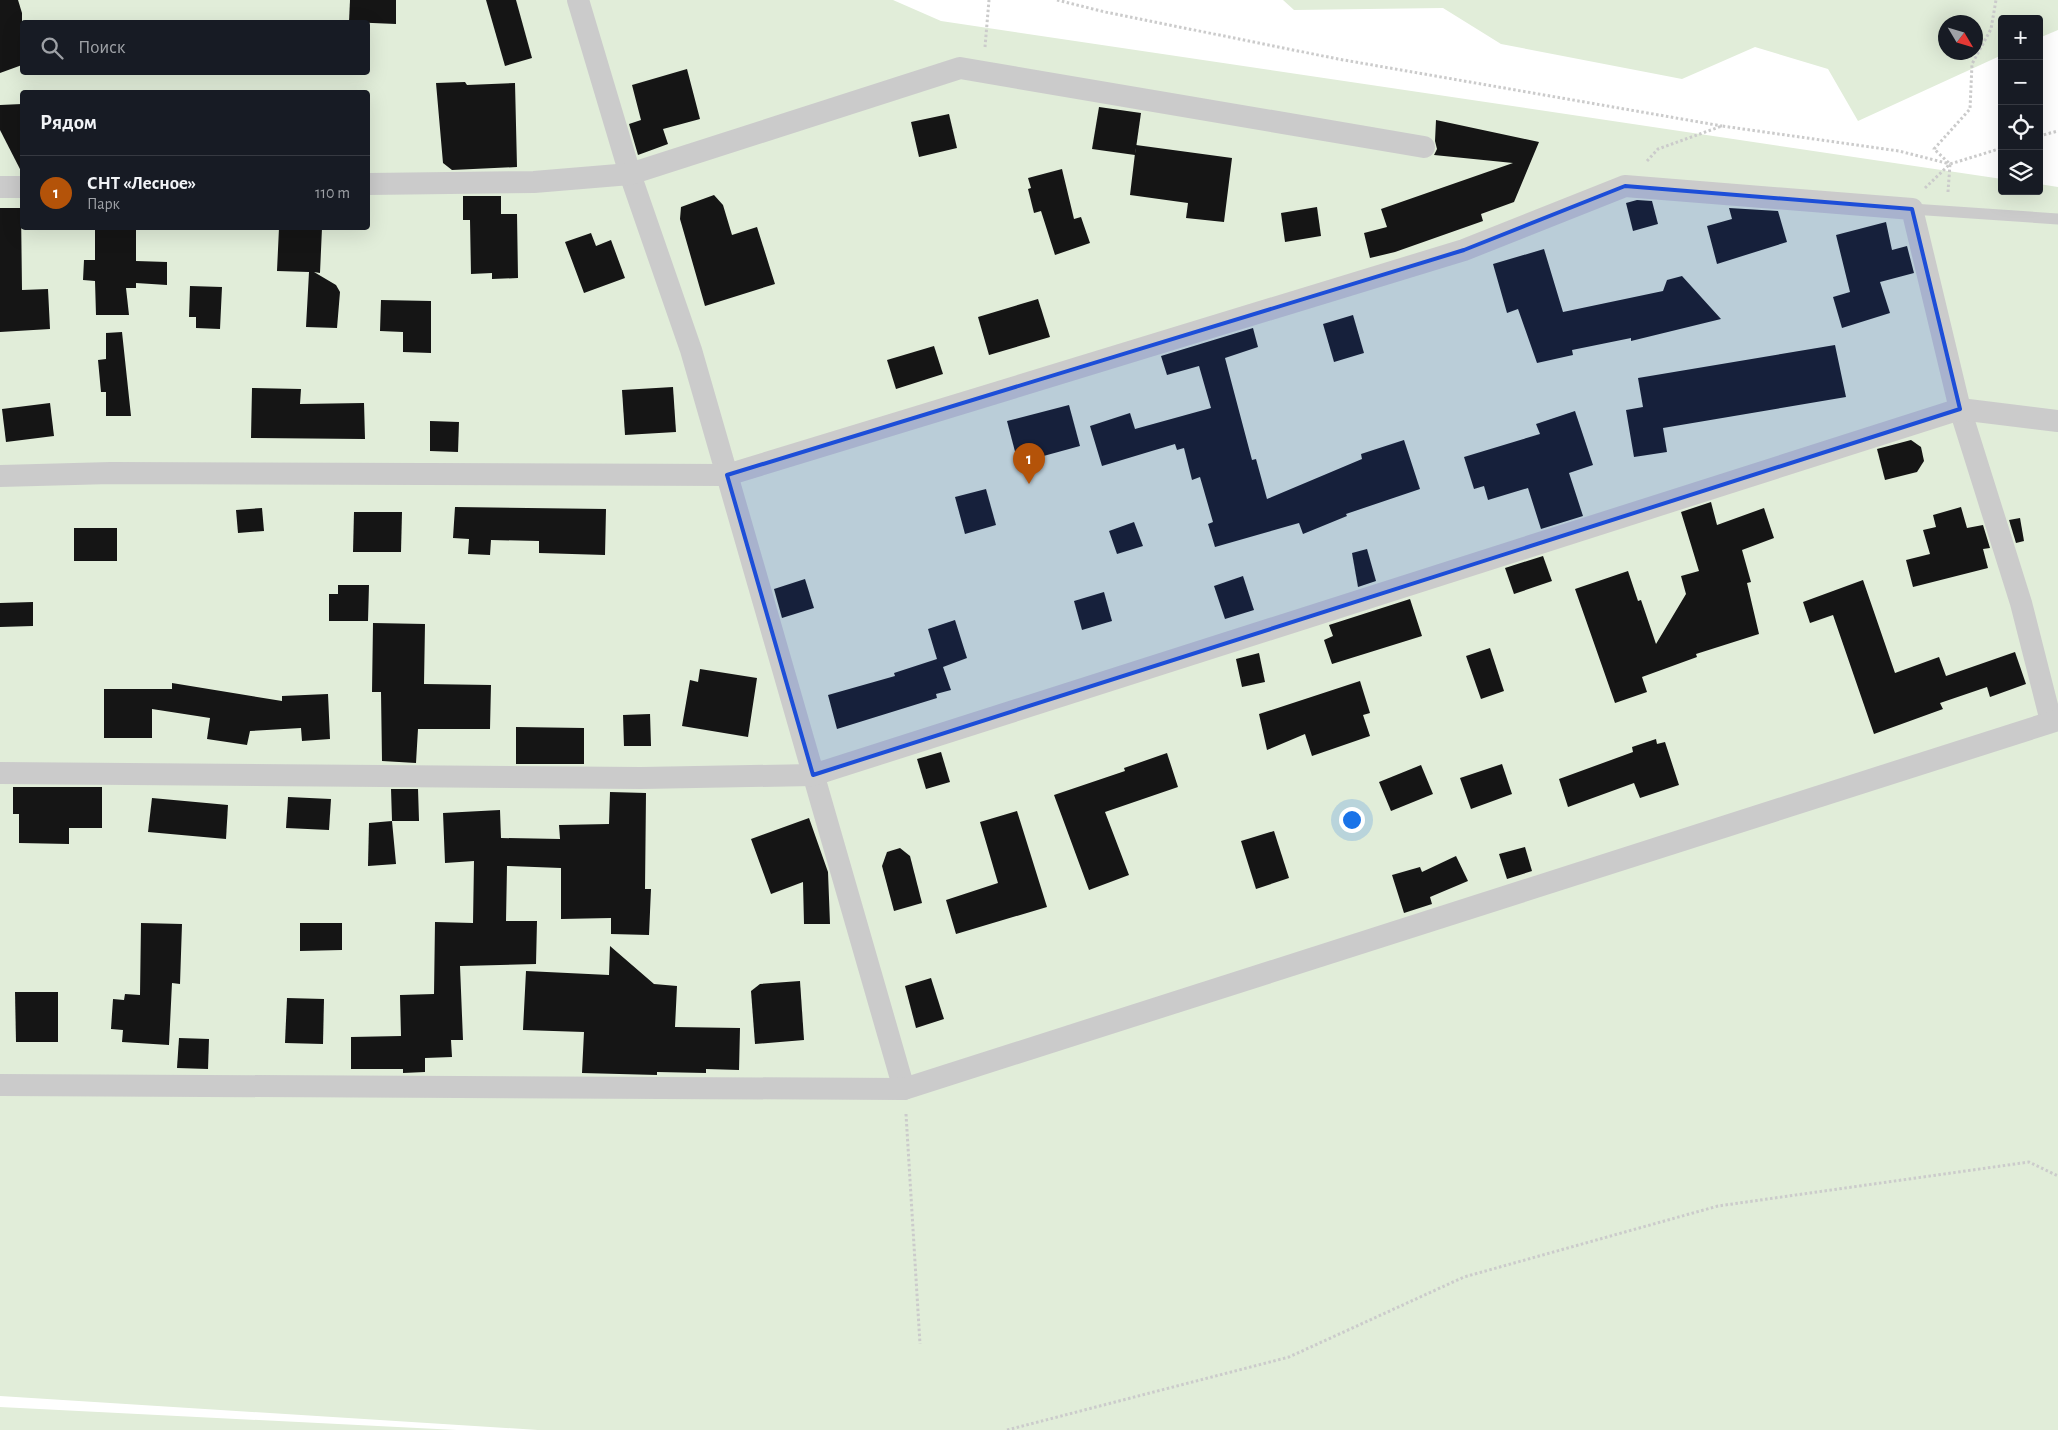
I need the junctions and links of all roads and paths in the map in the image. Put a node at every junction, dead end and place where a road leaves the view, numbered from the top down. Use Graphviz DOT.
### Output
graph roads {
  1 [pos="578,0"];
  2 [pos="989,0"];
  3 [pos="1057,0"];
  4 [pos="1996,0"];
  5 [pos="982,71"];
  6 [pos="1722,126"];
  7 [pos="2058,131"];
  8 [pos="2043,135"];
  9 [pos="1424,147"];
  10 [pos="1998,149"];
  11 [pos="1950,164"];
  12 [pos="630,174"];
  13 [pos="370,184"];
  14 [pos="1625,186"];
  15 [pos="0,187"];
  16 [pos="20,187"];
  17 [pos="1912,209"];
  18 [pos="1947,211"];
  19 [pos="2058,219"];
  20 [pos="1960,409"];
  21 [pos="2058,421"];
  22 [pos="727,475"];
  23 [pos="0,476"];
  24 [pos="2055,720"];
  25 [pos="0,773"];
  26 [pos="813,774"];
  27 [pos="0,1085"];
  28 [pos="904,1089"];
  29 [pos="2058,1176"];
  30 [pos="920,1344"];
  31 [pos="1007,1430"];
  1 -- 12 [label="street"];
  2 -- 5 [label="path"];
  3 -- 6 [label="path"];
  4 -- 11 [label="path"];
  5 -- 9 [label="street"];
  5 -- 12 [label="street"];
  6 -- 11 [label="path"];
  6 -- 14 [label="path"];
  7 -- 8 [label="path"];
  10 -- 11 [label="path"];
  11 -- 17 [label="path"];
  11 -- 18 [label="path"];
  12 -- 13 [label="street"];
  12 -- 22 [label="street"];
  14 -- 17 [label="street"];
  14 -- 22 [label="street"];
  15 -- 16 [label="street"];
  17 -- 18 [label="lane"];
  17 -- 20 [label="street"];
  18 -- 19 [label="lane"];
  20 -- 21 [label="street"];
  20 -- 24 [label="street"];
  20 -- 26 [label="street"];
  22 -- 23 [label="street"];
  22 -- 26 [label="street"];
  24 -- 28 [label="street"];
  25 -- 26 [label="street"];
  26 -- 28 [label="street"];
  27 -- 28 [label="street"];
  28 -- 30 [label="path"];
  29 -- 31 [label="path"];
}
